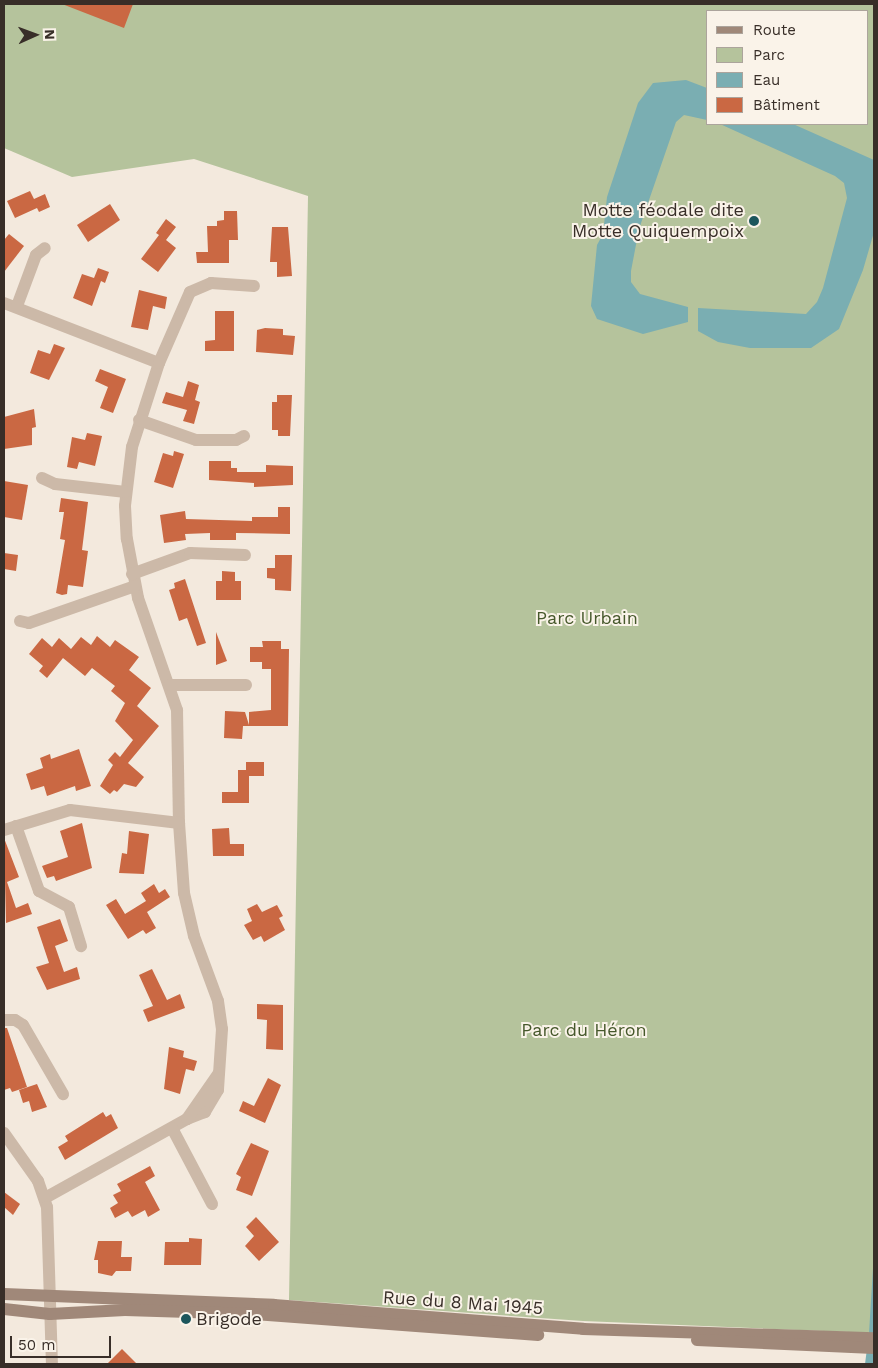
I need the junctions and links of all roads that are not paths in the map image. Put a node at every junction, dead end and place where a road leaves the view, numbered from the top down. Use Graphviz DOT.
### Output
graph roads {
  1 [pos="45,248"];
  2 [pos="254,286"];
  3 [pos="4,303"];
  4 [pos="17,306"];
  5 [pos="159,363"];
  6 [pos="139,420"];
  7 [pos="244,436"];
  8 [pos="42,478"];
  9 [pos="126,492"];
  10 [pos="245,555"];
  11 [pos="133,580"];
  12 [pos="20,621"];
  13 [pos="170,685"];
  14 [pos="246,685"];
  15 [pos="179,823"];
  16 [pos="10,828"];
  17 [pos="81,946"];
  18 [pos="4,1020"];
  19 [pos="63,1094"];
  20 [pos="172,1128"];
  21 [pos="4,1133"];
  22 [pos="45,1198"];
  23 [pos="212,1204"];
  24 [pos="4,1294"];
  25 [pos="49,1294"];
  26 [pos="4,1309"];
  27 [pos="50,1314"];
  28 [pos="874,1338"];
  29 [pos="856,1342"];
  30 [pos="874,1348"];
  31 [pos="52,1364"];
  1 -- 4 [label="street"];
  2 -- 5 [label="street"];
  3 -- 4 [label="street"];
  4 -- 5 [label="street"];
  5 -- 6 [label="street"];
  6 -- 7 [label="street"];
  6 -- 9 [label="street"];
  8 -- 9 [label="street"];
  9 -- 11 [label="street"];
  10 -- 11 [label="street"];
  11 -- 12 [label="street"];
  11 -- 13 [label="street"];
  13 -- 14 [label="street"];
  13 -- 15 [label="street"];
  15 -- 16 [label="street"];
  15 -- 20 [label="street"];
  16 -- 17 [label="street"];
  18 -- 19 [label="street"];
  20 -- 22 [label="street"];
  20 -- 23 [label="street"];
  21 -- 22 [label="street"];
  22 -- 25 [label="street"];
  24 -- 25 [label="main road, Rue du 8 Mai 1945"];
  25 -- 27 [label="street"];
  25 -- 29 [label="main road, Rue du 8 Mai 1945"];
  26 -- 27 [label="main road, Rue du 8 Mai 1945"];
  27 -- 29 [label="main road, Rue du 8 Mai 1945"];
  27 -- 31 [label="street"];
  28 -- 29 [label="main road, Rue du 8 Mai 1945"];
  29 -- 30 [label="main road, Rue du 8 Mai 1945"];
}
